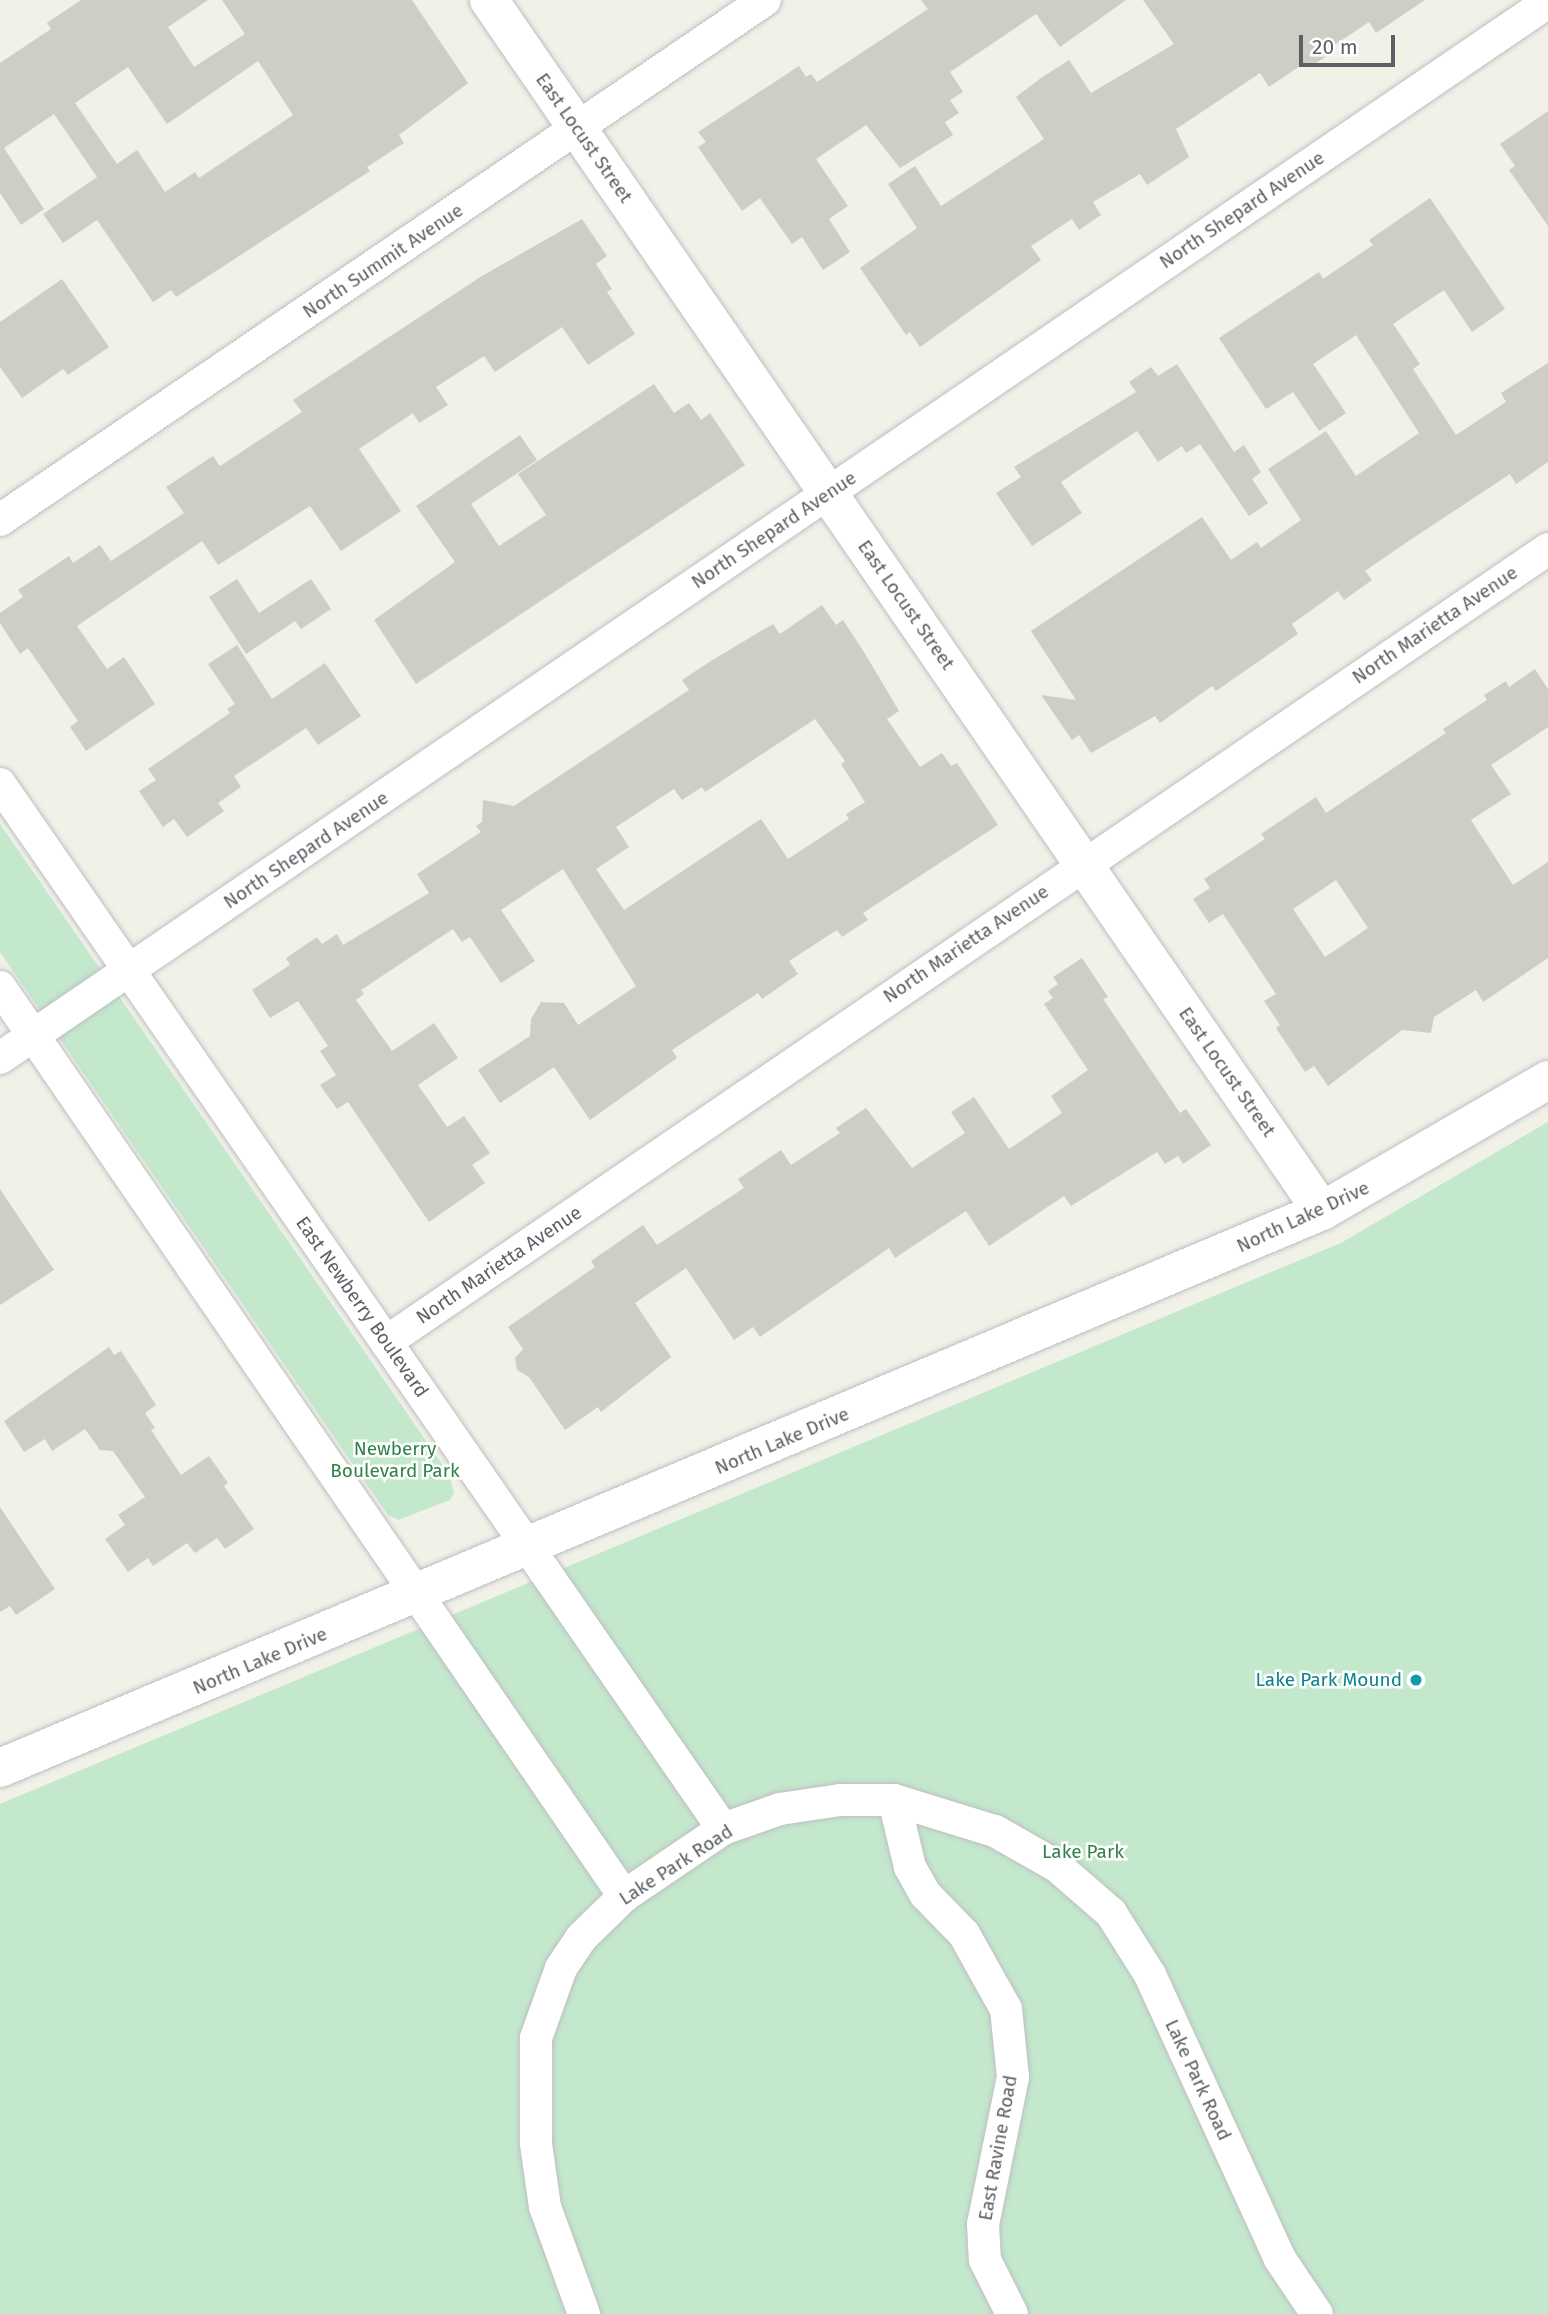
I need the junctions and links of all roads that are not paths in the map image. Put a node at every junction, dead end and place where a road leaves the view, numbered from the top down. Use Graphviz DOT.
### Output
graph roads {
  1 [pos="489,0"];
  2 [pos="765,0"];
  3 [pos="1548,2"];
  4 [pos="578,130"];
  5 [pos="828,493"];
  6 [pos="0,520"];
  7 [pos="1548,549"];
  8 [pos="0,784"];
  9 [pos="1083,864"];
  10 [pos="128,970"];
  11 [pos="0,987"];
  12 [pos="33,1034"];
  13 [pos="0,1058"];
  14 [pos="1548,1080"];
  15 [pos="1322,1211"];
  16 [pos="386,1342"];
  17 [pos="528,1548"];
  18 [pos="418,1595"];
  19 [pos="0,1769"];
  20 [pos="894,1800"];
  21 [pos="723,1829"];
  22 [pos="624,1896"];
  23 [pos="584,2314"];
  24 [pos="1012,2314"];
  25 [pos="1317,2314"];
  1 -- 4 [label="main road, East Locust Street"];
  2 -- 4 [label="street, North Summit Avenue"];
  3 -- 5 [label="street, North Shepard Avenue"];
  4 -- 5 [label="main road, East Locust Street"];
  4 -- 6 [label="street, North Summit Avenue"];
  5 -- 9 [label="main road, East Locust Street"];
  5 -- 10 [label="street, North Shepard Avenue"];
  7 -- 9 [label="street, North Marietta Avenue"];
  8 -- 10 [label="street, East Newberry Boulevard"];
  9 -- 15 [label="main road, East Locust Street"];
  9 -- 16 [label="street, North Marietta Avenue"];
  10 -- 12 [label="street, North Shepard Avenue"];
  10 -- 16 [label="street, East Newberry Boulevard"];
  11 -- 12 [label="street"];
  12 -- 13 [label="street, North Shepard Avenue"];
  12 -- 18 [label="street"];
  14 -- 15 [label="main road, North Lake Drive"];
  15 -- 17 [label="main road, North Lake Drive"];
  16 -- 17 [label="street, East Newberry Boulevard"];
  17 -- 18 [label="main road, North Lake Drive"];
  17 -- 21 [label="street, East Newberry Boulevard"];
  18 -- 19 [label="main road, North Lake Drive"];
  18 -- 22 [label="street"];
  20 -- 21 [label="street, Lake Park Road"];
  20 -- 24 [label="street, East Ravine Road"];
  20 -- 25 [label="street, Lake Park Road"];
  21 -- 22 [label="street, Lake Park Road"];
  22 -- 23 [label="street, Lake Park Road"];
}
